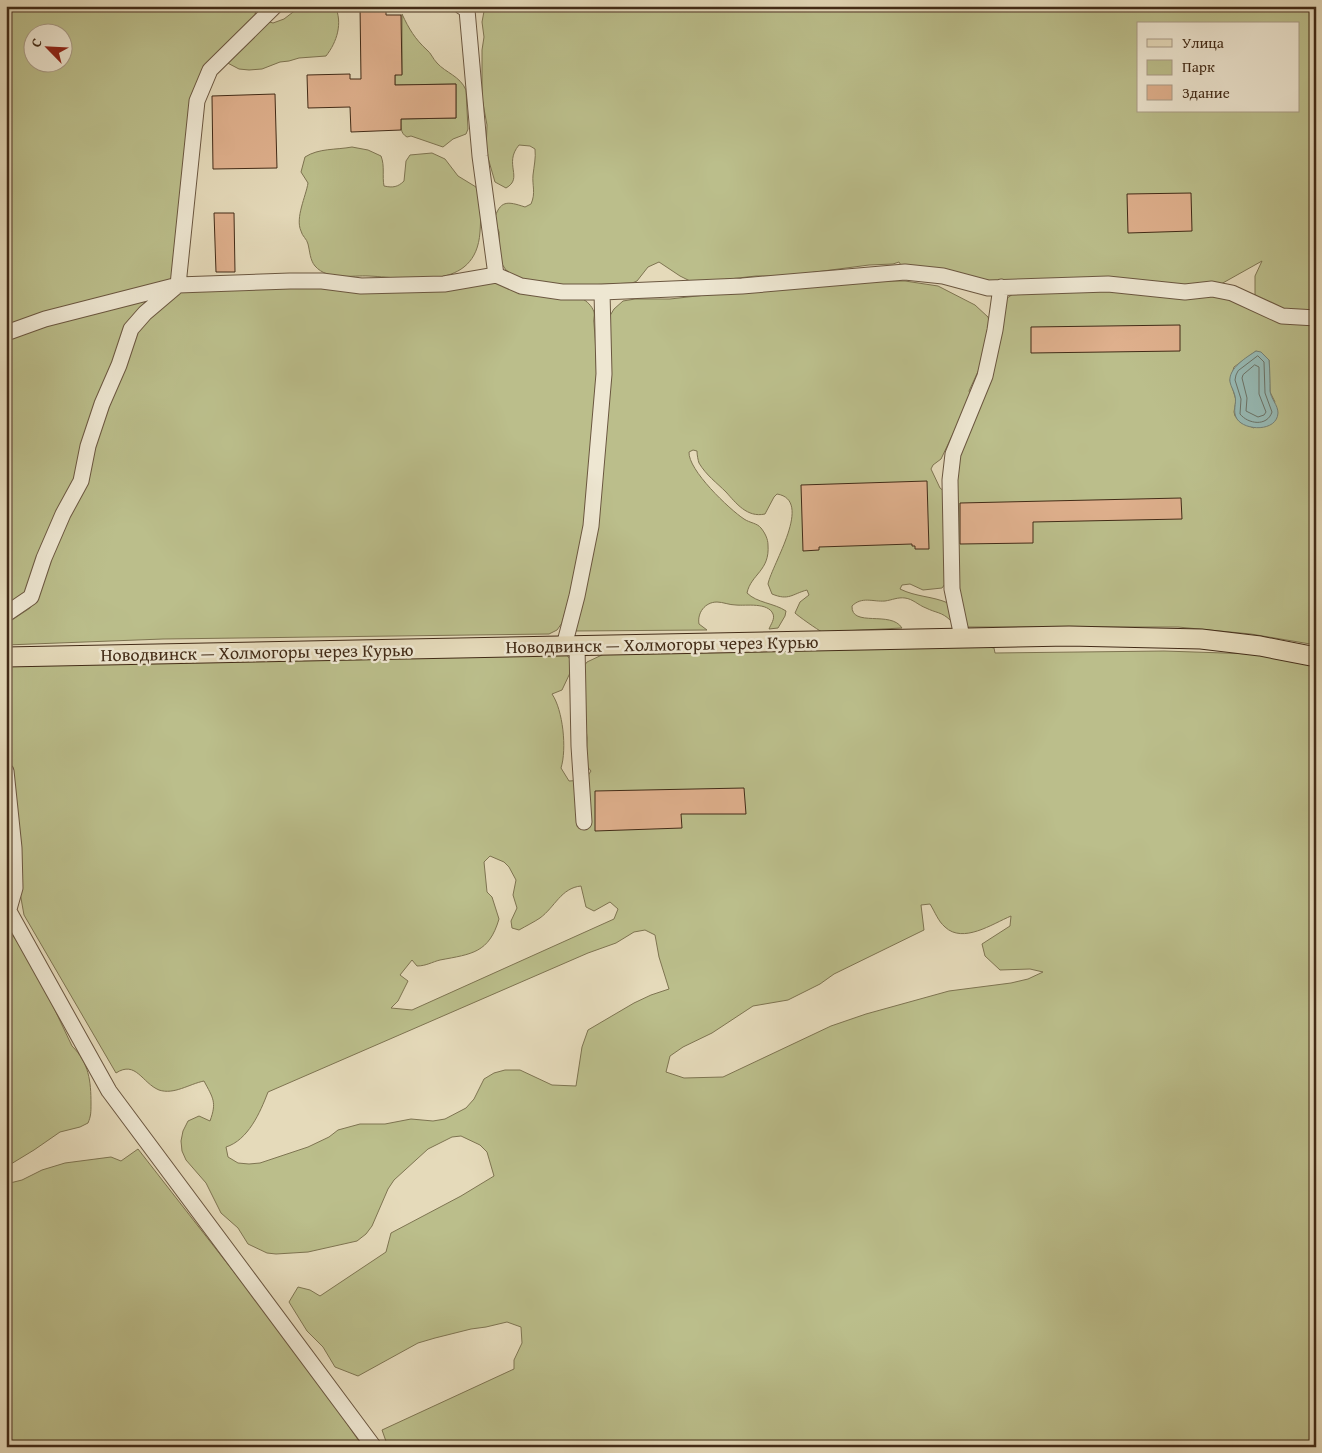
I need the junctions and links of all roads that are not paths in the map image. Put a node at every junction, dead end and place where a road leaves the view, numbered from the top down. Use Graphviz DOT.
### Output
graph roads {
  1 [pos="275,6"];
  2 [pos="461,6"];
  3 [pos="496,275"];
  4 [pos="178,285"];
  5 [pos="1001,287"];
  6 [pos="602,292"];
  7 [pos="1316,318"];
  8 [pos="6,333"];
  9 [pos="6,614"];
  10 [pos="962,637"];
  11 [pos="570,646"];
  12 [pos="6,657"];
  13 [pos="1316,657"];
  14 [pos="6,771"];
  15 [pos="584,822"];
  16 [pos="8,908"];
  17 [pos="374,1447"];
  1 -- 4 [label="lane"];
  2 -- 3 [label="lane"];
  3 -- 4 [label="lane"];
  3 -- 6 [label="lane"];
  4 -- 8 [label="lane"];
  4 -- 9 [label="lane"];
  5 -- 6 [label="lane"];
  5 -- 7 [label="lane"];
  5 -- 10 [label="lane"];
  6 -- 11 [label="lane"];
  10 -- 11 [label="main road, Новодвинск — Холмогоры через Курью"];
  10 -- 13 [label="main road, Новодвинск — Холмогоры через Курью"];
  11 -- 12 [label="main road, Новодвинск — Холмогоры через Курью"];
  11 -- 15 [label="lane"];
  14 -- 16 [label="lane"];
  16 -- 17 [label="lane"];
}
